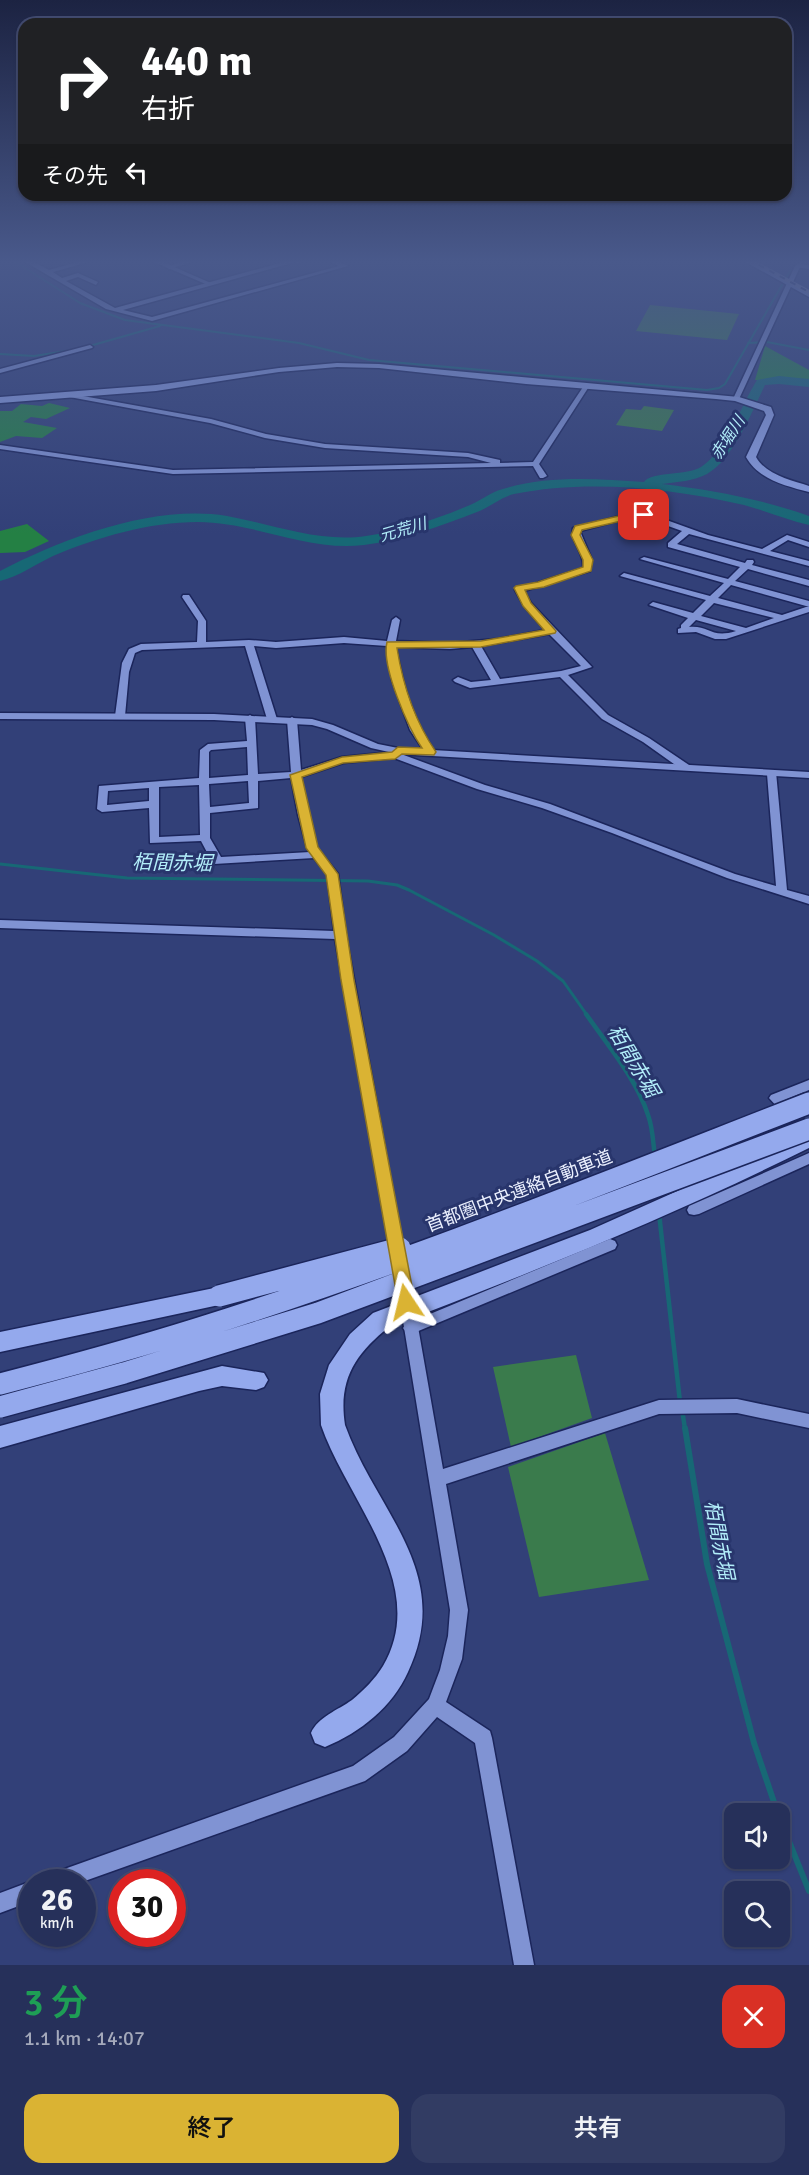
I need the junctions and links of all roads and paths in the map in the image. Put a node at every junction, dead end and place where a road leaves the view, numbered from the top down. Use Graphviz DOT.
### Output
graph roads {
  1 [pos="76,351"];
  2 [pos="759,351"];
  3 [pos="0,371"];
  4 [pos="587,385"];
  5 [pos="66,395"];
  6 [pos="737,399"];
  7 [pos="0,400"];
  8 [pos="0,447"];
  9 [pos="534,464"];
  10 [pos="506,465"];
  11 [pos="543,476"];
  12 [pos="809,489"];
  13 [pos="687,531"];
  14 [pos="809,545"];
  15 [pos="763,551"];
  16 [pos="644,559"];
  17 [pos="809,564"];
  18 [pos="747,566"];
  19 [pos="624,576"];
  20 [pos="730,582"];
  21 [pos="809,583"];
  22 [pos="186,597"];
  23 [pos="712,600"];
  24 [pos="809,604"];
  25 [pos="653,605"];
  26 [pos="809,609"];
  27 [pos="695,616"];
  28 [pos="782,618"];
  29 [pos="396,620"];
  30 [pos="551,631"];
  31 [pos="746,631"];
  32 [pos="249,643"];
  33 [pos="391,644"];
  34 [pos="474,644"];
  35 [pos="201,645"];
  36 [pos="562,674"];
  37 [pos="458,680"];
  38 [pos="497,682"];
  39 [pos="120,716"];
  40 [pos="0,717"];
  41 [pos="250,718"];
  42 [pos="272,719"];
  43 [pos="292,720"];
  44 [pos="252,744"];
  45 [pos="430,752"];
  46 [pos="397,753"];
  47 [pos="685,768"];
  48 [pos="772,774"];
  49 [pos="296,775"];
  50 [pos="809,775"];
  51 [pos="253,777"];
  52 [pos="205,782"];
  53 [pos="154,784"];
  54 [pos="154,804"];
  55 [pos="206,810"];
  56 [pos="206,838"];
  57 [pos="317,855"];
  58 [pos="216,859"];
  59 [pos="164,864"];
  60 [pos="782,891"];
  61 [pos="809,900"];
  62 [pos="0,924"];
  63 [pos="340,935"];
  64 [pos="809,1085"];
  65 [pos="809,1103"];
  66 [pos="809,1131"];
  67 [pos="809,1139"];
  68 [pos="809,1158"];
  69 [pos="628,1173"];
  70 [pos="694,1210"];
  71 [pos="610,1245"];
  72 [pos="406,1302"];
  73 [pos="0,1342"];
  74 [pos="256,1380"];
  75 [pos="0,1384"];
  76 [pos="0,1407"];
  77 [pos="809,1421"];
  78 [pos="5,1436"];
  79 [pos="437,1479"];
  80 [pos="435,1705"];
  81 [pos="325,1733"];
  82 [pos="92,1869"];
  83 [pos="18,1896"];
  84 [pos="0,1903"];
  85 [pos="524,1965"];
  1 -- 3 [label="street"];
  2 -- 6 [label="street"];
  4 -- 5 [label="main road"];
  4 -- 6 [label="main road"];
  4 -- 9 [label="street"];
  5 -- 7 [label="main road"];
  5 -- 10 [label="street"];
  6 -- 12 [label="main road"];
  8 -- 10 [label="street"];
  9 -- 10 [label="street"];
  9 -- 11 [label="street"];
  13 -- 15 [label="street"];
  13 -- 18 [label="street"];
  13 -- 30 [label="street"];
  14 -- 15 [label="street"];
  15 -- 17 [label="street"];
  15 -- 18 [label="street"];
  16 -- 20 [label="street"];
  18 -- 20 [label="street"];
  18 -- 21 [label="street"];
  19 -- 23 [label="street"];
  20 -- 23 [label="street"];
  20 -- 24 [label="street"];
  22 -- 35 [label="street"];
  23 -- 27 [label="street"];
  23 -- 28 [label="street"];
  25 -- 27 [label="street"];
  26 -- 28 [label="street"];
  27 -- 31 [label="street"];
  27 -- 31 [label="street"];
  28 -- 31 [label="street"];
  29 -- 33 [label="street"];
  30 -- 34 [label="street"];
  30 -- 36 [label="street"];
  32 -- 33 [label="street"];
  32 -- 35 [label="street"];
  32 -- 42 [label="street"];
  33 -- 34 [label="street"];
  33 -- 45 [label="street"];
  34 -- 38 [label="street"];
  35 -- 39 [label="street"];
  36 -- 38 [label="street"];
  36 -- 47 [label="street"];
  37 -- 38 [label="street"];
  39 -- 40 [label="street"];
  39 -- 41 [label="street"];
  41 -- 42 [label="street"];
  41 -- 44 [label="street"];
  42 -- 43 [label="street"];
  43 -- 46 [label="street"];
  43 -- 49 [label="street"];
  44 -- 51 [label="street"];
  44 -- 52 [label="street"];
  45 -- 46 [label="street"];
  45 -- 47 [label="street"];
  46 -- 49 [label="street"];
  46 -- 60 [label="street"];
  47 -- 48 [label="street"];
  48 -- 50 [label="street"];
  48 -- 60 [label="street"];
  49 -- 51 [label="street"];
  49 -- 57 [label="street"];
  51 -- 52 [label="street"];
  51 -- 55 [label="street"];
  52 -- 53 [label="street"];
  52 -- 55 [label="street"];
  53 -- 54 [label="street"];
  53 -- 54 [label="street"];
  54 -- 56 [label="street"];
  55 -- 56 [label="street"];
  56 -- 58 [label="street"];
  57 -- 58 [label="street"];
  57 -- 63 [label="street"];
  58 -- 59 [label="street"];
  60 -- 61 [label="street"];
  62 -- 63 [label="street"];
  63 -- 72 [label="street"];
  64 -- 66 [label="street"];
  65 -- 69 [label="highway, 首都圏中央連絡自動車道, bridge"];
  66 -- 76 [label="highway, bridge"];
  67 -- 81 [label="highway"];
  68 -- 70 [label="street"];
  69 -- 73 [label="highway, bridge"];
  69 -- 75 [label="highway, 首都圏中央連絡自動車道, bridge"];
  71 -- 79 [label="street"];
  74 -- 78 [label="highway"];
  77 -- 79 [label="street"];
  79 -- 80 [label="street"];
  80 -- 82 [label="street"];
  80 -- 85 [label="street"];
  83 -- 84 [label="street"];
}
